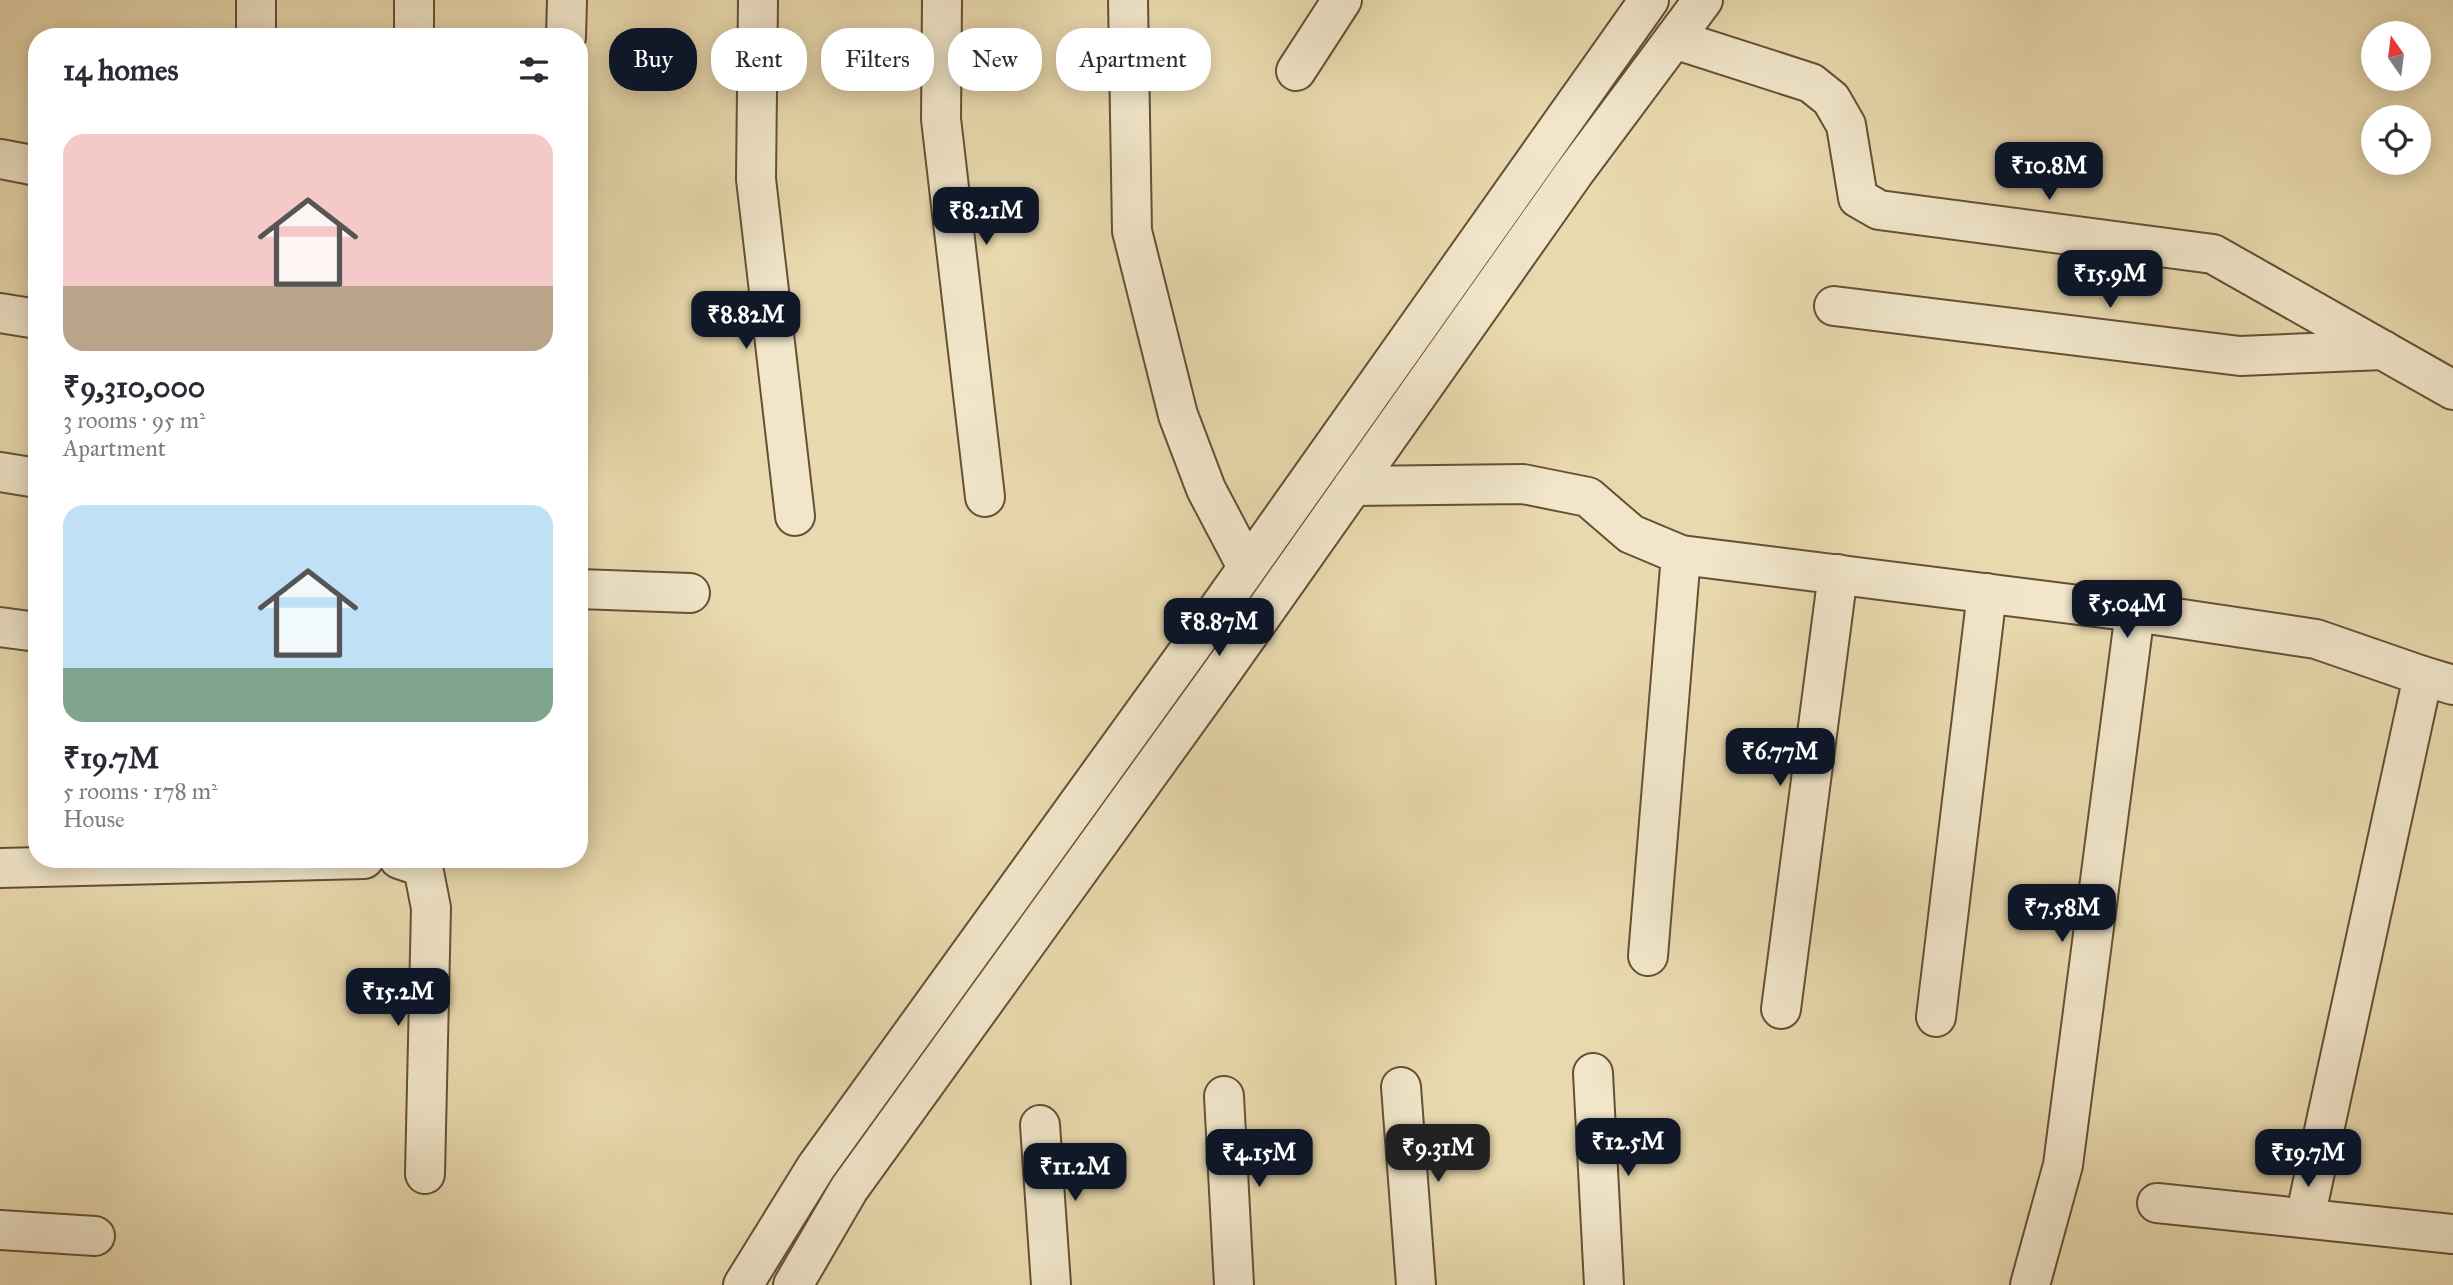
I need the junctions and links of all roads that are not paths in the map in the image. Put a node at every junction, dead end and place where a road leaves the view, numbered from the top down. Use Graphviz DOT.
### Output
graph roads {
  1 [pos="256,0"];
  2 [pos="414,0"];
  3 [pos="567,0"];
  4 [pos="758,0"];
  5 [pos="942,0"];
  6 [pos="1128,0"];
  7 [pos="1342,0"];
  8 [pos="1703,0"];
  9 [pos="1640,5"];
  10 [pos="256,28"];
  11 [pos="414,28"];
  12 [pos="566,28"];
  13 [pos="1674,39"];
  14 [pos="1296,71"];
  15 [pos="0,159"];
  16 [pos="28,164"];
  17 [pos="1835,306"];
  18 [pos="0,313"];
  19 [pos="28,318"];
  20 [pos="2383,350"];
  21 [pos="2453,390"];
  22 [pos="0,472"];
  23 [pos="28,477"];
  24 [pos="1353,486"];
  25 [pos="985,497"];
  26 [pos="795,516"];
  27 [pos="1681,555"];
  28 [pos="1247,567"];
  29 [pos="1838,574"];
  30 [pos="588,589"];
  31 [pos="690,593"];
  32 [pos="1987,593"];
  33 [pos="2135,611"];
  34 [pos="0,627"];
  35 [pos="28,631"];
  36 [pos="2438,681"];
  37 [pos="28,867"];
  38 [pos="0,868"];
  39 [pos="423,868"];
  40 [pos="1648,956"];
  41 [pos="1781,1009"];
  42 [pos="1936,1017"];
  43 [pos="1593,1073"];
  44 [pos="1401,1087"];
  45 [pos="1224,1096"];
  46 [pos="1040,1125"];
  47 [pos="425,1174"];
  48 [pos="2157,1203"];
  49 [pos="2305,1218"];
  50 [pos="0,1230"];
  51 [pos="2453,1234"];
  52 [pos="95,1236"];
  53 [pos="743,1285"];
  54 [pos="793,1285"];
  55 [pos="1051,1285"];
  56 [pos="1234,1285"];
  57 [pos="1416,1285"];
  58 [pos="1604,1285"];
  59 [pos="2030,1285"];
  1 -- 10 [label="street"];
  2 -- 11 [label="street"];
  3 -- 12 [label="street"];
  4 -- 26 [label="street"];
  5 -- 25 [label="street"];
  6 -- 28 [label="street"];
  7 -- 14 [label="street"];
  8 -- 13 [label="street"];
  9 -- 28 [label="street"];
  13 -- 20 [label="street"];
  13 -- 24 [label="street"];
  15 -- 16 [label="street"];
  17 -- 20 [label="street"];
  18 -- 19 [label="street"];
  20 -- 21 [label="street"];
  22 -- 23 [label="street"];
  24 -- 27 [label="street"];
  24 -- 54 [label="street"];
  27 -- 29 [label="street"];
  27 -- 40 [label="street"];
  28 -- 53 [label="street"];
  29 -- 32 [label="street"];
  29 -- 41 [label="street"];
  30 -- 31 [label="street"];
  32 -- 33 [label="street"];
  32 -- 42 [label="street"];
  33 -- 36 [label="street"];
  33 -- 59 [label="street"];
  34 -- 35 [label="street"];
  36 -- 49 [label="street"];
  37 -- 38 [label="street"];
  39 -- 47 [label="street"];
  43 -- 58 [label="street"];
  44 -- 57 [label="street"];
  45 -- 56 [label="street"];
  46 -- 55 [label="street"];
  48 -- 49 [label="street"];
  49 -- 51 [label="street"];
  50 -- 52 [label="street"];
}
